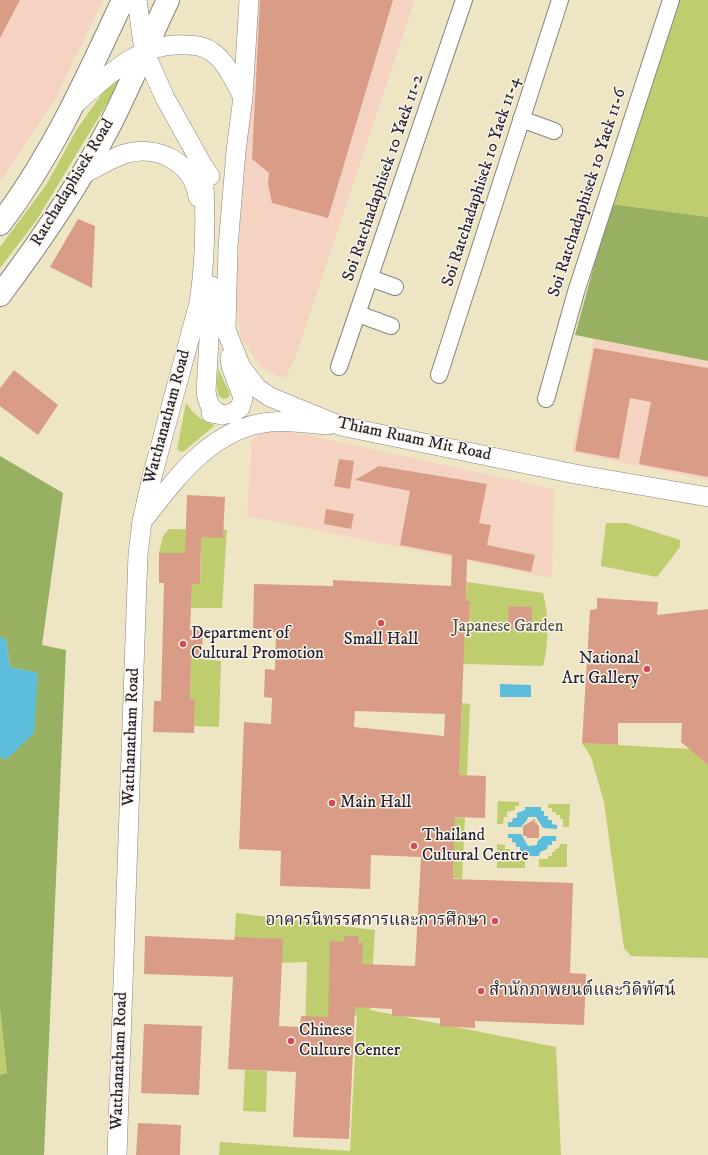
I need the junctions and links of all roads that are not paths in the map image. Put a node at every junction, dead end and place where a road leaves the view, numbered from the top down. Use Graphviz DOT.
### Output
graph roads {
  1 [pos="123,0"];
  2 [pos="137,0"];
  3 [pos="168,0"];
  4 [pos="249,0"];
  5 [pos="464,0"];
  6 [pos="560,0"];
  7 [pos="671,0"];
  8 [pos="144,51"];
  9 [pos="243,97"];
  10 [pos="74,105"];
  11 [pos="522,119"];
  12 [pos="554,131"];
  13 [pos="203,166"];
  14 [pos="82,175"];
  15 [pos="0,224"];
  16 [pos="204,240"];
  17 [pos="370,278"];
  18 [pos="395,287"];
  19 [pos="0,295"];
  20 [pos="358,314"];
  21 [pos="192,326"];
  22 [pos="391,326"];
  23 [pos="226,330"];
  24 [pos="339,368"];
  25 [pos="440,375"];
  26 [pos="546,399"];
  27 [pos="222,415"];
  28 [pos="341,426"];
  29 [pos="708,497"];
  30 [pos="142,521"];
  31 [pos="117,1155"];
  1 -- 10 [label="main road"];
  2 -- 8 [label="street"];
  3 -- 8 [label="main road, Ratchadaphisek Road"];
  4 -- 9 [label="street, Thiam Ruam Mit Road"];
  5 -- 17 [label="street, Soi Ratchadaphisek 10 Yaek 11-2"];
  6 -- 11 [label="street, Soi Ratchadaphisek 10 Yaek 11-4"];
  7 -- 26 [label="street, Soi Ratchadaphisek 10 Yaek 11-6"];
  8 -- 9 [label="street"];
  8 -- 10 [label="street"];
  8 -- 13 [label="street"];
  8 -- 14 [label="main road, Ratchadaphisek Road"];
  9 -- 23 [label="street, Thiam Ruam Mit Road"];
  10 -- 15 [label="main road"];
  11 -- 12 [label="street"];
  11 -- 25 [label="street, Soi Ratchadaphisek 10 Yaek 11-4"];
  13 -- 16 [label="street"];
  13 -- 27 [label="street"];
  14 -- 16 [label="street"];
  14 -- 19 [label="main road, Ratchadaphisek Road"];
  16 -- 21 [label="street"];
  17 -- 18 [label="street"];
  17 -- 20 [label="street, Soi Ratchadaphisek 10 Yaek 11-2"];
  20 -- 22 [label="street"];
  20 -- 24 [label="street, Soi Ratchadaphisek 10 Yaek 11-2"];
  21 -- 27 [label="street"];
  21 -- 30 [label="street, Watthanatham Road"];
  23 -- 27 [label="street"];
  23 -- 28 [label="street, Thiam Ruam Mit Road"];
  28 -- 29 [label="street, Thiam Ruam Mit Road"];
  28 -- 30 [label="street"];
  30 -- 31 [label="street, Watthanatham Road"];
}
